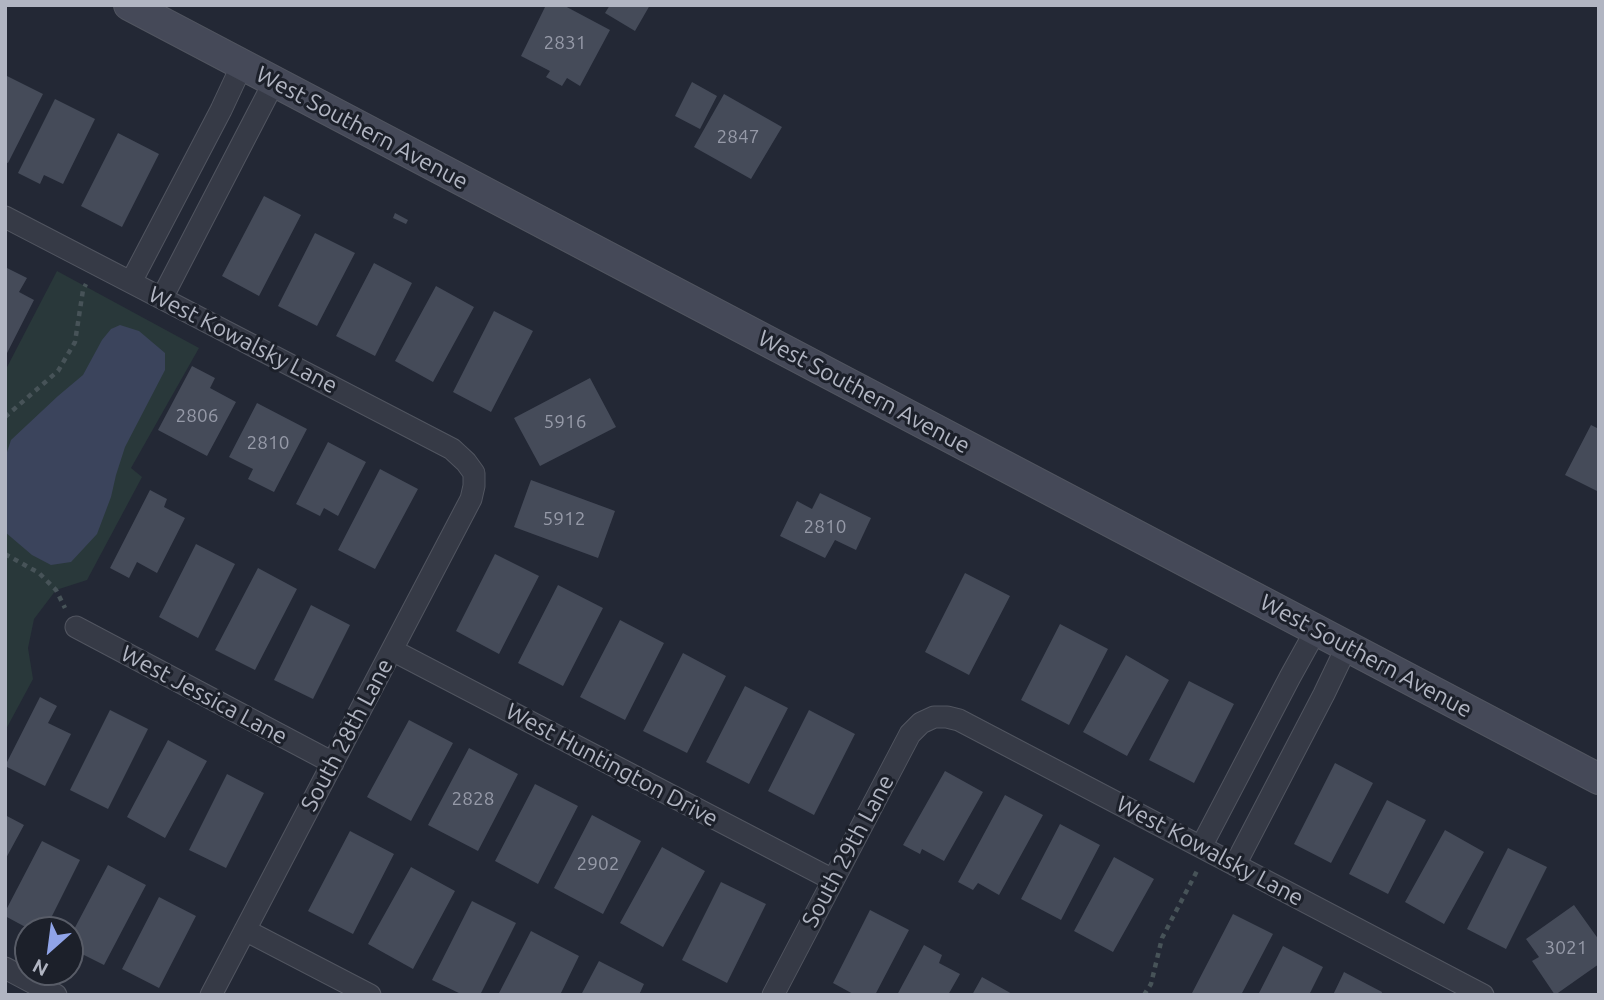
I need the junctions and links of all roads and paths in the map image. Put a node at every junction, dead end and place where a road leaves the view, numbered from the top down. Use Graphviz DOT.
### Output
graph roads {
  1 [pos="129,5"];
  2 [pos="242,65"];
  3 [pos="274,82"];
  4 [pos="5,217"];
  5 [pos="95,264"];
  6 [pos="131,282"];
  7 [pos="162,298"];
  8 [pos="5,417"];
  9 [pos="474,473"];
  10 [pos="5,554"];
  11 [pos="76,628"];
  12 [pos="1316,630"];
  13 [pos="1347,646"];
  14 [pos="392,650"];
  15 [pos="934,717"];
  16 [pos="333,763"];
  17 [pos="1599,779"];
  18 [pos="1205,849"];
  19 [pos="1236,865"];
  20 [pos="833,880"];
  21 [pos="245,930"];
  22 [pos="5,968"];
  23 [pos="56,995"];
  24 [pos="211,995"];
  25 [pos="370,995"];
  26 [pos="774,995"];
  27 [pos="1144,995"];
  28 [pos="1483,995"];
  1 -- 2 [label="main road, West Southern Avenue"];
  2 -- 3 [label="main road, West Southern Avenue"];
  2 -- 6 [label="street"];
  3 -- 7 [label="street"];
  3 -- 12 [label="main road, West Southern Avenue"];
  4 -- 5 [label="street, West Kowalsky Lane"];
  5 -- 6 [label="street, West Kowalsky Lane"];
  5 -- 8 [label="path"];
  6 -- 7 [label="street, West Kowalsky Lane"];
  7 -- 9 [label="street, West Kowalsky Lane"];
  9 -- 14 [label="street, South 28th Lane"];
  10 -- 11 [label="path"];
  11 -- 16 [label="street, West Jessica Lane"];
  12 -- 13 [label="main road, West Southern Avenue"];
  12 -- 18 [label="street"];
  13 -- 17 [label="main road, West Southern Avenue"];
  13 -- 19 [label="street"];
  14 -- 16 [label="street, South 28th Lane"];
  14 -- 20 [label="street, West Huntington Drive"];
  15 -- 18 [label="street, West Kowalsky Lane"];
  15 -- 20 [label="street, South 29th Lane"];
  16 -- 21 [label="street, South 28th Lane"];
  18 -- 19 [label="street, West Kowalsky Lane"];
  18 -- 27 [label="path"];
  19 -- 28 [label="street, West Kowalsky Lane"];
  20 -- 26 [label="street, South 29th Lane"];
  21 -- 24 [label="street, South 28th Lane"];
  21 -- 25 [label="street"];
  22 -- 23 [label="street"];
}
